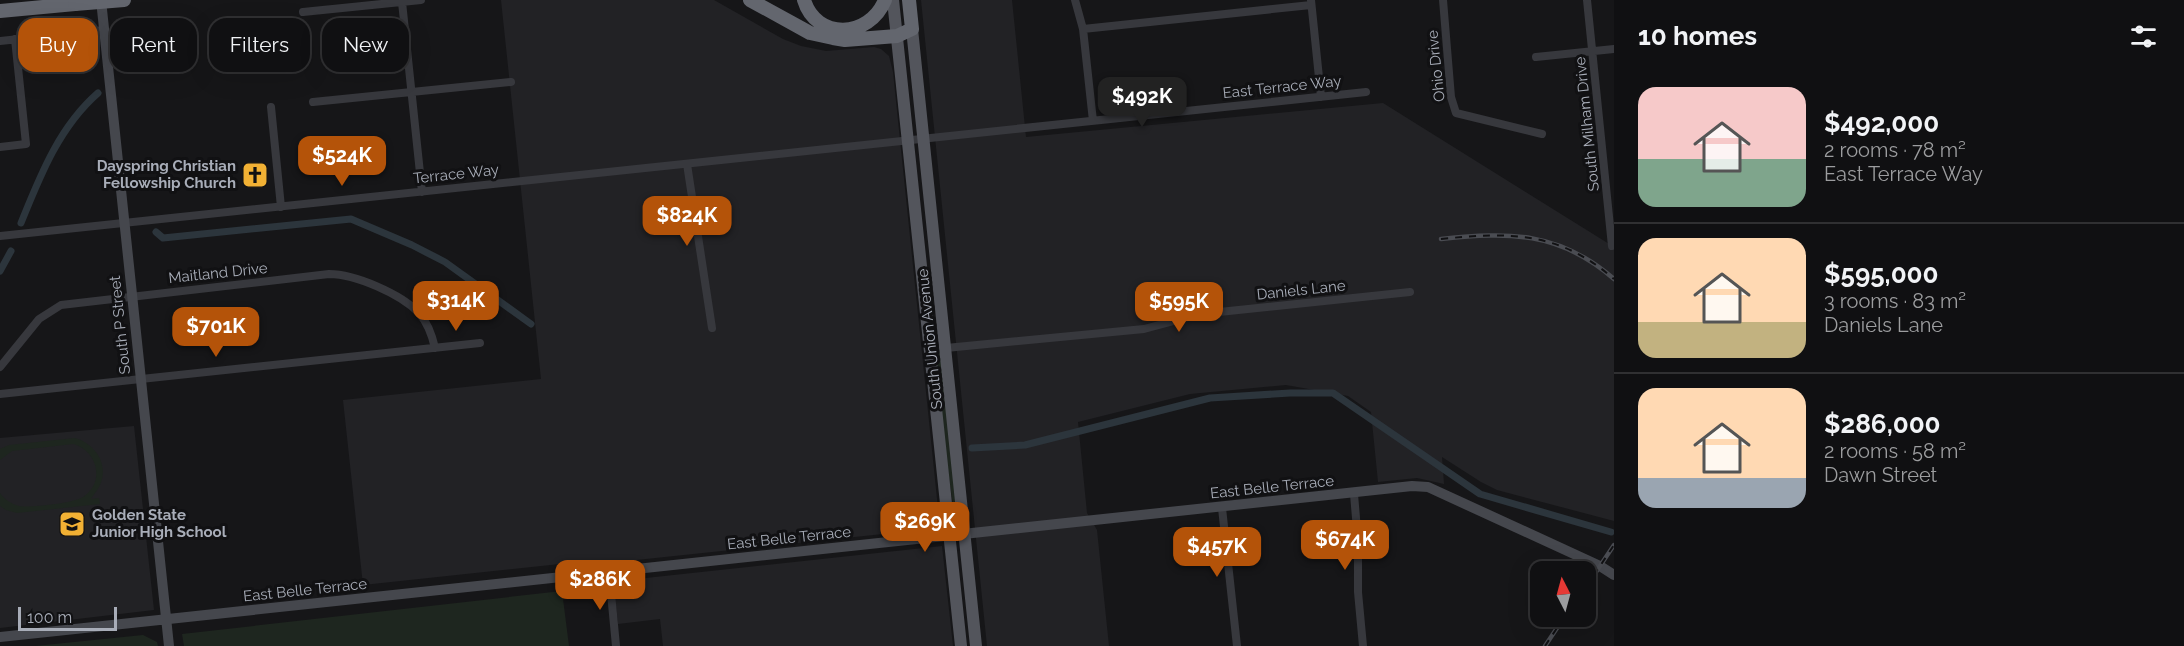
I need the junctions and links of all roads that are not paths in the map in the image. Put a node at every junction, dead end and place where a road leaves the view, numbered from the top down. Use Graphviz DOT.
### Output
graph roads {
  1 [pos="101,0"];
  2 [pos="124,0"];
  3 [pos="421,0"];
  4 [pos="750,0"];
  5 [pos="804,0"];
  6 [pos="885,0"];
  7 [pos="893,0"];
  8 [pos="1075,0"];
  9 [pos="1443,0"];
  10 [pos="1587,0"];
  11 [pos="402,2"];
  12 [pos="910,2"];
  13 [pos="1311,3"];
  14 [pos="0,10"];
  15 [pos="303,12"];
  16 [pos="912,29"];
  17 [pos="1083,29"];
  18 [pos="105,30"];
  19 [pos="897,36"];
  20 [pos="15,39"];
  21 [pos="0,41"];
  22 [pos="1614,49"];
  23 [pos="1593,51"];
  24 [pos="1536,57"];
  25 [pos="511,81"];
  26 [pos="412,92"];
  27 [pos="1366,92"];
  28 [pos="1321,97"];
  29 [pos="313,102"];
  30 [pos="271,106"];
  31 [pos="1093,121"];
  32 [pos="1542,134"];
  33 [pos="916,139"];
  34 [pos="0,147"];
  35 [pos="687,164"];
  36 [pos="422,192"];
  37 [pos="281,207"];
  38 [pos="125,223"];
  39 [pos="0,236"];
  40 [pos="1612,246"];
  41 [pos="922,272"];
  42 [pos="1410,292"];
  43 [pos="132,295"];
  44 [pos="712,328"];
  45 [pos="480,343"];
  46 [pos="435,348"];
  47 [pos="946,348"];
  48 [pos="0,368"];
  49 [pos="141,379"];
  50 [pos="0,394"];
  51 [pos="1354,494"];
  52 [pos="1222,508"];
  53 [pos="965,535"];
  54 [pos="949,536"];
  55 [pos="609,572"];
  56 [pos="1614,576"];
  57 [pos="166,619"];
  58 [pos="0,637"];
  59 [pos="169,646"];
  60 [pos="616,646"];
  61 [pos="961,646"];
  62 [pos="976,646"];
  63 [pos="1237,646"];
  64 [pos="1364,646"];
  1 -- 18 [label="street, South P Street"];
  2 -- 14 [label="highway, bridge"];
  3 -- 11 [label="street"];
  4 -- 19 [label="highway"];
  5 -- 6 [label="highway"];
  7 -- 19 [label="main road, South Union Avenue"];
  8 -- 17 [label="street"];
  9 -- 32 [label="street, Ohio Drive"];
  10 -- 23 [label="street, South Milham Drive"];
  11 -- 15 [label="street"];
  11 -- 26 [label="street"];
  12 -- 16 [label="highway"];
  13 -- 17 [label="street"];
  13 -- 28 [label="street"];
  16 -- 19 [label="highway"];
  16 -- 33 [label="main road, South Union Avenue"];
  17 -- 31 [label="street"];
  18 -- 20 [label="street"];
  18 -- 38 [label="street, South P Street"];
  19 -- 33 [label="main road, South Union Avenue"];
  20 -- 21 [label="street"];
  20 -- 34 [label="street"];
  22 -- 23 [label="street"];
  23 -- 24 [label="street"];
  23 -- 40 [label="street, South Milham Drive"];
  25 -- 26 [label="street"];
  26 -- 29 [label="street"];
  26 -- 36 [label="street"];
  27 -- 28 [label="street, East Terrace Way"];
  28 -- 31 [label="street, East Terrace Way"];
  30 -- 37 [label="street"];
  31 -- 33 [label="street, East Terrace Way"];
  33 -- 35 [label="street, Terrace Way"];
  33 -- 41 [label="main road, South Union Avenue"];
  33 -- 47 [label="main road, South Union Avenue"];
  35 -- 36 [label="street, Terrace Way"];
  35 -- 44 [label="street"];
  36 -- 37 [label="street, Terrace Way"];
  37 -- 38 [label="street, Terrace Way"];
  38 -- 39 [label="street, Terrace Way"];
  38 -- 43 [label="street, South P Street"];
  41 -- 47 [label="main road"];
  41 -- 54 [label="main road, South Union Avenue"];
  42 -- 47 [label="street, Daniels Lane"];
  43 -- 46 [label="street, Maitland Drive"];
  43 -- 48 [label="street, Maitland Drive"];
  43 -- 49 [label="street, South P Street"];
  45 -- 46 [label="street"];
  46 -- 49 [label="street"];
  47 -- 53 [label="main road, South Union Avenue"];
  49 -- 50 [label="street"];
  49 -- 57 [label="street, South P Street"];
  51 -- 52 [label="street, East Belle Terrace"];
  51 -- 56 [label="street, East Belle Terrace"];
  51 -- 64 [label="street"];
  52 -- 53 [label="street, East Belle Terrace"];
  52 -- 63 [label="street"];
  53 -- 54 [label="street, East Belle Terrace"];
  53 -- 62 [label="main road, South Union Avenue"];
  54 -- 55 [label="street, East Belle Terrace"];
  54 -- 61 [label="main road, South Union Avenue"];
  55 -- 57 [label="street, East Belle Terrace"];
  55 -- 60 [label="street"];
  57 -- 58 [label="street, East Belle Terrace"];
  57 -- 59 [label="street, South P Street"];
}
